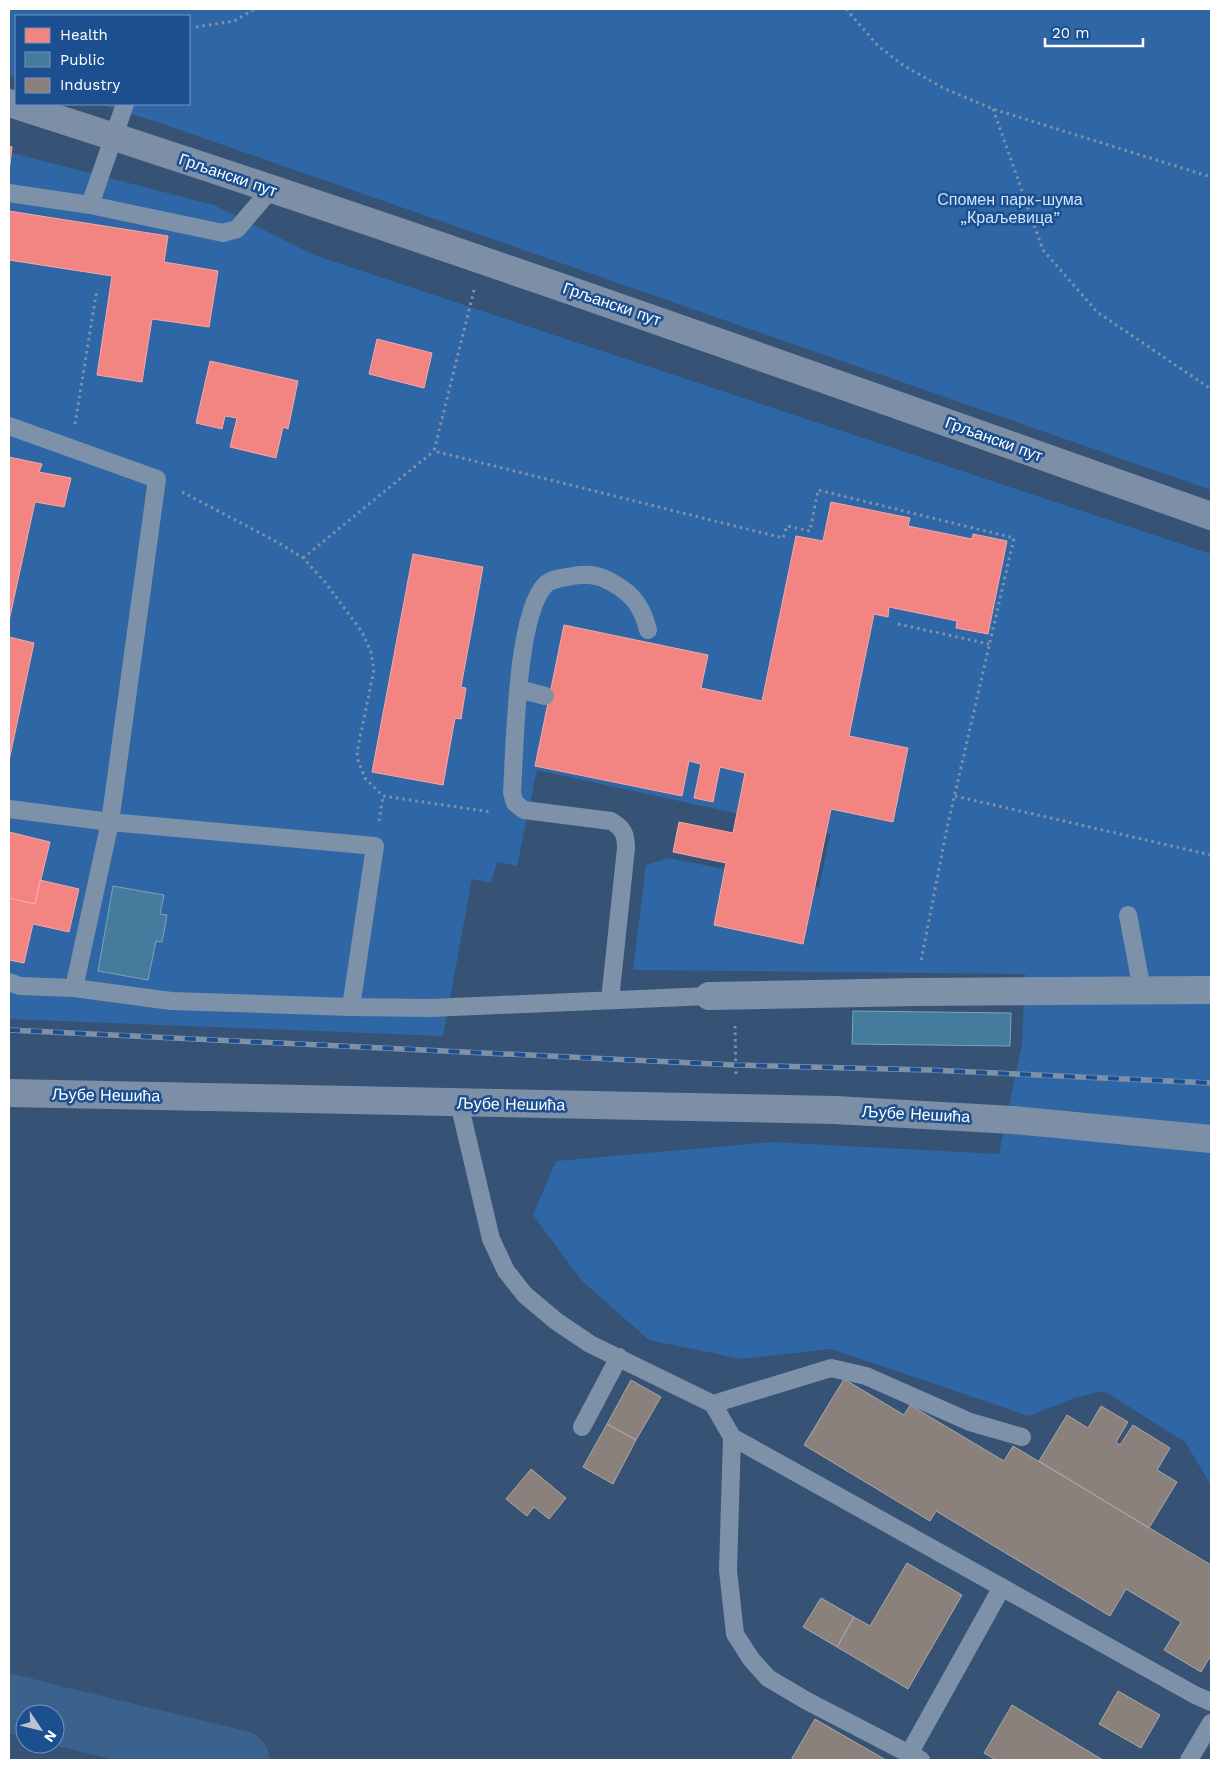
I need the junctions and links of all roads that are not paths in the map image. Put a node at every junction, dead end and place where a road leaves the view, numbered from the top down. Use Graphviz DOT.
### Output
graph roads {
  1 [pos="15,105"];
  2 [pos="125,105"];
  3 [pos="113,136"];
  4 [pos="271,190"];
  5 [pos="9,193"];
  6 [pos="90,205"];
  7 [pos="9,426"];
  8 [pos="1211,516"];
  9 [pos="648,630"];
  10 [pos="519,689"];
  11 [pos="545,696"];
  12 [pos="9,808"];
  13 [pos="110,822"];
  14 [pos="1128,915"];
  15 [pos="9,982"];
  16 [pos="74,988"];
  17 [pos="1142,990"];
  18 [pos="1211,990"];
  19 [pos="722,995"];
  20 [pos="610,1000"];
  21 [pos="351,1007"];
  22 [pos="9,1093"];
  23 [pos="459,1103"];
  24 [pos="1013,1120"];
  25 [pos="1211,1139"];
  26 [pos="1211,1152"];
  27 [pos="619,1357"];
  28 [pos="713,1404"];
  29 [pos="582,1427"];
  30 [pos="732,1436"];
  31 [pos="1022,1436"];
  32 [pos="1002,1588"];
  33 [pos="1211,1702"];
  34 [pos="1211,1723"];
  35 [pos="915,1757"];
  36 [pos="1189,1760"];
  1 -- 3 [label="main road, Грљански пут"];
  2 -- 3 [label="lane"];
  3 -- 4 [label="main road, Грљански пут"];
  3 -- 6 [label="lane"];
  4 -- 6 [label="lane"];
  4 -- 8 [label="main road, Грљански пут"];
  5 -- 6 [label="lane"];
  7 -- 13 [label="lane"];
  9 -- 10 [label="lane"];
  10 -- 11 [label="lane"];
  10 -- 20 [label="lane"];
  12 -- 13 [label="lane"];
  13 -- 16 [label="lane"];
  13 -- 21 [label="lane"];
  14 -- 17 [label="lane"];
  15 -- 16 [label="lane"];
  16 -- 21 [label="lane"];
  17 -- 18 [label="street"];
  17 -- 19 [label="street"];
  19 -- 20 [label="lane"];
  20 -- 21 [label="lane"];
  22 -- 23 [label="main road, Љубе Нешића"];
  23 -- 24 [label="main road, Љубе Нешића"];
  23 -- 27 [label="lane"];
  24 -- 25 [label="main road, Љубе Нешића"];
  24 -- 26 [label="main road, Љубе Нешића"];
  27 -- 28 [label="lane"];
  27 -- 29 [label="lane"];
  28 -- 30 [label="lane"];
  28 -- 31 [label="lane"];
  30 -- 32 [label="lane"];
  30 -- 35 [label="lane"];
  32 -- 33 [label="lane"];
  32 -- 35 [label="lane"];
  34 -- 36 [label="lane"];
}
